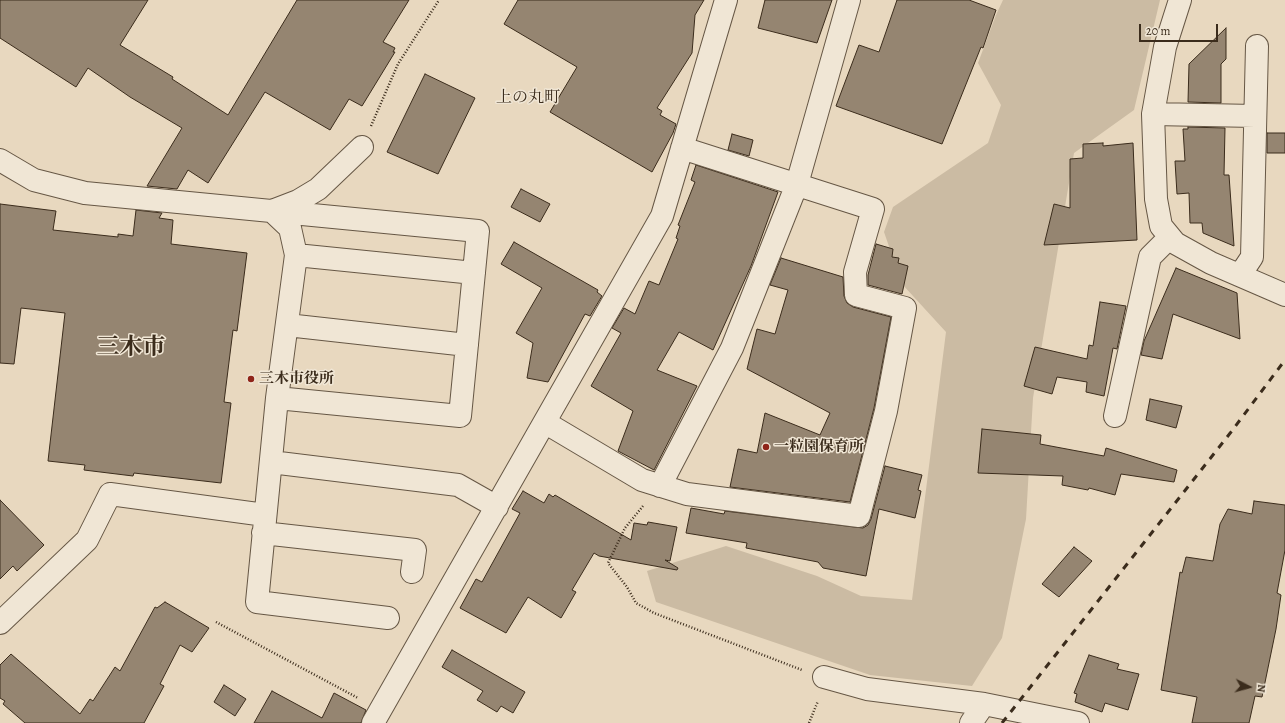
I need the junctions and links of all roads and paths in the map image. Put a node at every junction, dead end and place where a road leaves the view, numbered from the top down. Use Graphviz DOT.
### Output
graph roads {
  1 [pos="440,0"];
  2 [pos="726,0"];
  3 [pos="849,0"];
  4 [pos="1180,0"];
  5 [pos="1257,46"];
  6 [pos="1153,114"];
  7 [pos="1255,116"];
  8 [pos="362,147"];
  9 [pos="682,148"];
  10 [pos="0,160"];
  11 [pos="797,184"];
  12 [pos="272,211"];
  13 [pos="1170,237"];
  14 [pos="296,255"];
  15 [pos="474,273"];
  16 [pos="1240,275"];
  17 [pos="1285,295"];
  18 [pos="287,325"];
  19 [pos="467,345"];
  20 [pos="277,398"];
  21 [pos="1115,416"];
  22 [pos="546,423"];
  23 [pos="271,462"];
  24 [pos="660,486"];
  25 [pos="497,507"];
  26 [pos="264,524"];
  27 [pos="625,528"];
  28 [pos="412,572"];
  29 [pos="388,618"];
  30 [pos="216,622"];
  31 [pos="0,623"];
  32 [pos="824,676"];
  33 [pos="984,704"];
  34 [pos="377,716"];
  35 [pos="971,723"];
  36 [pos="1078,723"];
  1 -- 8 [label="path"];
  2 -- 9 [label="street"];
  3 -- 11 [label="street"];
  4 -- 6 [label="street"];
  5 -- 7 [label="street"];
  6 -- 7 [label="street"];
  6 -- 13 [label="street"];
  7 -- 16 [label="street"];
  8 -- 12 [label="street"];
  9 -- 11 [label="street"];
  9 -- 22 [label="street"];
  10 -- 12 [label="street"];
  11 -- 24 [label="street"];
  11 -- 24 [label="street"];
  12 -- 14 [label="street"];
  12 -- 15 [label="street"];
  13 -- 16 [label="street"];
  13 -- 21 [label="street"];
  14 -- 15 [label="street"];
  14 -- 18 [label="street"];
  15 -- 19 [label="street"];
  16 -- 17 [label="street"];
  18 -- 19 [label="street"];
  18 -- 20 [label="street"];
  19 -- 20 [label="street"];
  20 -- 23 [label="street"];
  22 -- 24 [label="street"];
  22 -- 25 [label="street"];
  23 -- 25 [label="street"];
  23 -- 26 [label="street"];
  25 -- 34 [label="street"];
  26 -- 28 [label="street"];
  26 -- 29 [label="street"];
  26 -- 31 [label="street"];
  27 -- 32 [label="path"];
  30 -- 34 [label="path"];
  32 -- 33 [label="street"];
  33 -- 35 [label="street"];
  33 -- 36 [label="street"];
}
